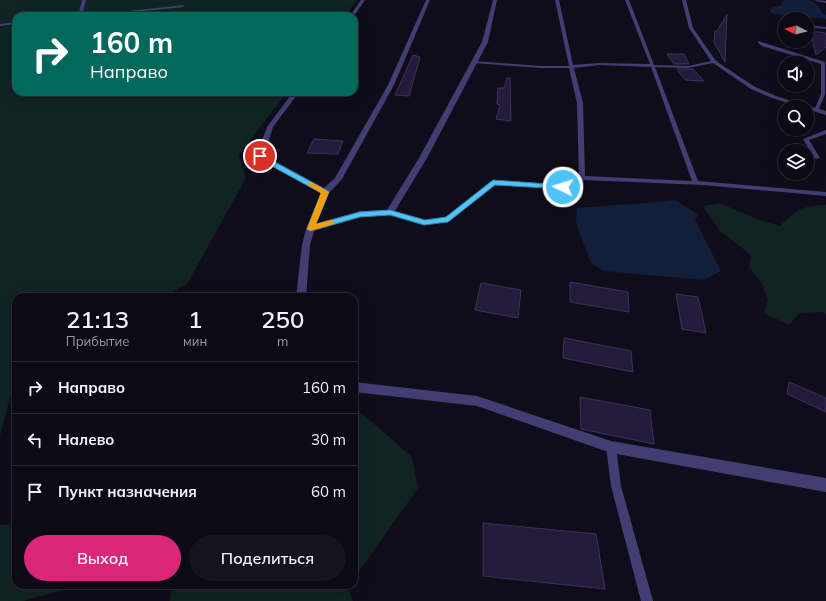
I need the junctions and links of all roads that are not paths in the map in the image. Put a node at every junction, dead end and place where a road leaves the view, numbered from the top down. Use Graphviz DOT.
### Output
graph roads {
  1 [pos="84,0"];
  2 [pos="363,0"];
  3 [pos="428,0"];
  4 [pos="496,0"];
  5 [pos="556,0"];
  6 [pos="627,0"];
  7 [pos="684,0"];
  8 [pos="817,0"];
  9 [pos="826,2"];
  10 [pos="183,6"];
  11 [pos="81,12"];
  12 [pos="124,12"];
  13 [pos="355,12"];
  14 [pos="12,24"];
  15 [pos="0,25"];
  16 [pos="814,27"];
  17 [pos="826,28"];
  18 [pos="759,42"];
  19 [pos="474,62"];
  20 [pos="714,62"];
  21 [pos="571,67"];
  22 [pos="653,67"];
  23 [pos="293,96"];
  24 [pos="817,109"];
  25 [pos="826,113"];
  26 [pos="826,132"];
  27 [pos="817,158"];
  28 [pos="582,178"];
  29 [pos="696,183"];
  30 [pos="325,192"];
  31 [pos="826,194"];
  32 [pos="390,212"];
  33 [pos="310,229"];
  34 [pos="301,293"];
  35 [pos="358,387"];
  36 [pos="612,447"];
  37 [pos="826,485"];
  38 [pos="647,601"];
  1 -- 11 [label="lane"];
  2 -- 13 [label="street"];
  3 -- 30 [label="street"];
  4 -- 19 [label="street"];
  5 -- 21 [label="lane"];
  6 -- 22 [label="lane"];
  7 -- 20 [label="lane"];
  8 -- 9 [label="lane"];
  10 -- 12 [label="lane"];
  14 -- 15 [label="lane"];
  16 -- 17 [label="lane"];
  18 -- 24 [label="lane"];
  19 -- 21 [label="lane"];
  19 -- 32 [label="street"];
  20 -- 22 [label="lane"];
  20 -- 24 [label="lane"];
  21 -- 22 [label="lane"];
  21 -- 28 [label="lane"];
  22 -- 29 [label="lane"];
  23 -- 30 [label="street"];
  24 -- 25 [label="lane"];
  26 -- 27 [label="lane"];
  28 -- 29 [label="lane"];
  28 -- 32 [label="lane"];
  29 -- 31 [label="lane"];
  30 -- 33 [label="street"];
  32 -- 33 [label="street"];
  33 -- 34 [label="street"];
  35 -- 36 [label="street"];
  36 -- 37 [label="street"];
  36 -- 38 [label="lane"];
}
